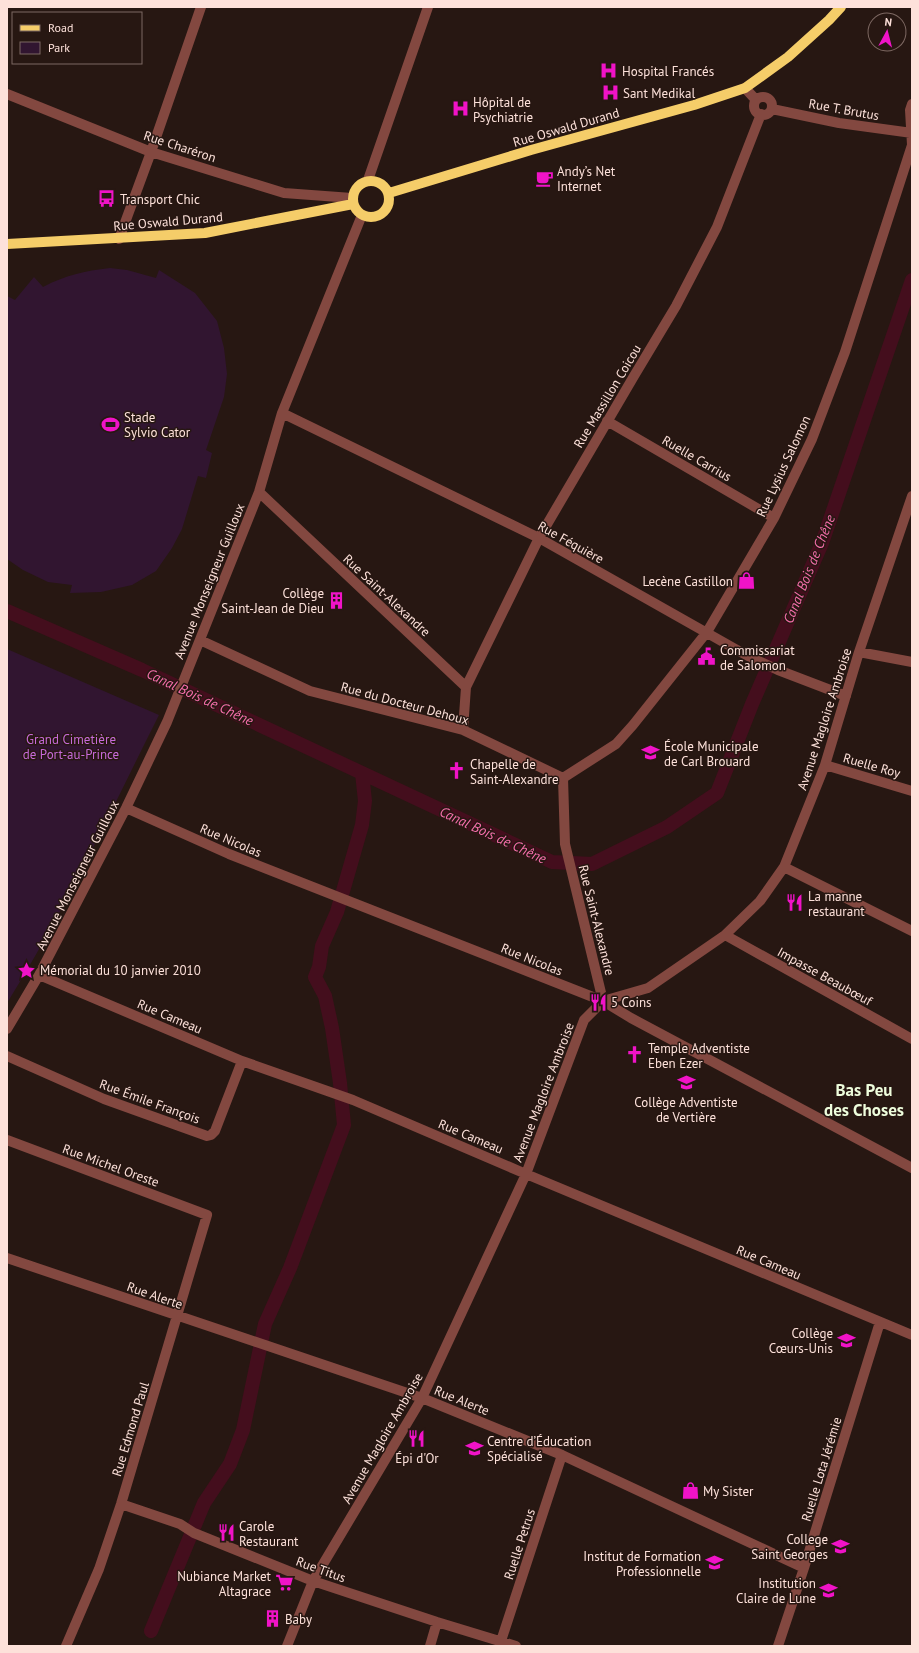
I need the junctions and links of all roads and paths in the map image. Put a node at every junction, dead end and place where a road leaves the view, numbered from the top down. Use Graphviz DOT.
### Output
graph roads {
  1 [pos="201,7"];
  2 [pos="428,7"];
  3 [pos="841,7"];
  4 [pos="745,88"];
  5 [pos="7,94"];
  6 [pos="756,100"];
  7 [pos="912,104"];
  8 [pos="772,108"];
  9 [pos="761,114"];
  10 [pos="912,133"];
  11 [pos="151,152"];
  12 [pos="368,180"];
  13 [pos="389,193"];
  14 [pos="353,201"];
  15 [pos="362,215"];
  16 [pos="119,239"];
  17 [pos="7,244"];
  18 [pos="282,413"];
  19 [pos="607,421"];
  20 [pos="259,492"];
  21 [pos="912,496"];
  22 [pos="774,518"];
  23 [pos="540,538"];
  24 [pos="706,632"];
  25 [pos="200,640"];
  26 [pos="859,652"];
  27 [pos="912,662"];
  28 [pos="466,687"];
  29 [pos="846,696"];
  30 [pos="464,730"];
  31 [pos="825,765"];
  32 [pos="563,778"];
  33 [pos="912,790"];
  34 [pos="126,808"];
  35 [pos="784,867"];
  36 [pos="912,931"];
  37 [pos="725,935"];
  38 [pos="39,976"];
  39 [pos="603,1001"];
  40 [pos="7,1029"];
  41 [pos="912,1039"];
  42 [pos="7,1056"];
  43 [pos="242,1061"];
  44 [pos="7,1140"];
  45 [pos="912,1168"];
  46 [pos="526,1174"];
  47 [pos="206,1215"];
  48 [pos="7,1258"];
  49 [pos="178,1316"];
  50 [pos="880,1322"];
  51 [pos="912,1335"];
  52 [pos="422,1398"];
  53 [pos="562,1455"];
  54 [pos="121,1504"];
  55 [pos="804,1568"];
  56 [pos="313,1581"];
  57 [pos="436,1622"];
  58 [pos="501,1641"];
  59 [pos="66,1646"];
  60 [pos="287,1646"];
  61 [pos="430,1646"];
  62 [pos="516,1646"];
  63 [pos="778,1646"];
  1 -- 11 [label="street"];
  2 -- 12 [label="street"];
  3 -- 4 [label="main road, Rue Oswald Durand"];
  4 -- 6 [label="street"];
  4 -- 13 [label="main road, Rue Oswald Durand"];
  5 -- 11 [label="street, Rue Charéron"];
  6 -- 8 [label="street"];
  6 -- 9 [label="street"];
  7 -- 10 [label="street, Rue Lysius Salomon"];
  8 -- 9 [label="street"];
  8 -- 10 [label="street, Rue T. Brutus"];
  9 -- 19 [label="street, Rue Massillon Coicou"];
  10 -- 22 [label="street, Rue Lysius Salomon"];
  11 -- 14 [label="street, Rue Charéron"];
  11 -- 16 [label="street"];
  12 -- 13 [label="main road"];
  12 -- 14 [label="main road"];
  13 -- 15 [label="main road"];
  14 -- 15 [label="main road"];
  14 -- 16 [label="main road, Rue Oswald Durand"];
  15 -- 18 [label="street, Avenue Monseigneur Guilloux"];
  16 -- 17 [label="main road, Rue Oswald Durand"];
  18 -- 20 [label="street, Avenue Monseigneur Guilloux"];
  18 -- 23 [label="street, Rue Féquière"];
  19 -- 22 [label="street, Ruelle Carrius"];
  19 -- 23 [label="street, Rue Massillon Coicou"];
  20 -- 25 [label="street, Avenue Monseigneur Guilloux"];
  20 -- 28 [label="street, Rue Saint-Alexandre"];
  21 -- 26 [label="street, Avenue Magloire Ambroise"];
  22 -- 24 [label="street, Rue Lysius Salomon"];
  23 -- 24 [label="street, Rue Féquière"];
  23 -- 28 [label="street, Rue Massillon Coicou"];
  24 -- 29 [label="street, Rue Féquière"];
  24 -- 32 [label="street, Rue Lysius Salomon"];
  25 -- 30 [label="street, Rue du Docteur Dehoux"];
  25 -- 34 [label="street, Avenue Monseigneur Guilloux"];
  26 -- 27 [label="street"];
  26 -- 29 [label="street, Avenue Magloire Ambroise"];
  28 -- 30 [label="street"];
  29 -- 31 [label="street, Avenue Magloire Ambroise"];
  30 -- 32 [label="street, Rue du Docteur Dehoux"];
  31 -- 33 [label="street, Ruelle Roy"];
  31 -- 35 [label="street, Avenue Magloire Ambroise"];
  32 -- 39 [label="street, Rue Saint-Alexandre"];
  34 -- 38 [label="street, Avenue Monseigneur Guilloux"];
  34 -- 39 [label="street, Rue Nicolas"];
  35 -- 36 [label="street"];
  35 -- 37 [label="street, Avenue Magloire Ambroise"];
  37 -- 39 [label="street, Avenue Magloire Ambroise"];
  37 -- 41 [label="street, Impasse Beaubœuf"];
  38 -- 40 [label="street, Avenue Monseigneur Guilloux"];
  38 -- 43 [label="street, Rue Cameau"];
  39 -- 45 [label="street, Rue Nicolas"];
  39 -- 46 [label="street, Avenue Magloire Ambroise"];
  42 -- 43 [label="street, Rue Émile François"];
  43 -- 46 [label="street, Rue Cameau"];
  44 -- 47 [label="street, Rue Michel Oreste"];
  46 -- 50 [label="street, Rue Cameau"];
  46 -- 52 [label="street, Avenue Magloire Ambroise"];
  47 -- 49 [label="street, Rue Edmond Paul"];
  48 -- 49 [label="street, Rue Alerte"];
  49 -- 52 [label="street, Rue Alerte"];
  49 -- 54 [label="street, Rue Edmond Paul"];
  50 -- 51 [label="street, Rue Cameau"];
  50 -- 55 [label="street, Ruelle Lota Jérémie"];
  52 -- 53 [label="street, Rue Alerte"];
  52 -- 56 [label="street, Avenue Magloire Ambroise"];
  53 -- 55 [label="street, Rue Alerte"];
  53 -- 58 [label="street, Ruelle Petrus"];
  54 -- 56 [label="street, Rue Titus"];
  54 -- 59 [label="street, Rue Edmond Paul"];
  55 -- 63 [label="street, Ruelle Lota Jérémie"];
  56 -- 57 [label="street, Rue Titus"];
  56 -- 60 [label="street, Avenue Magloire Ambroise"];
  57 -- 58 [label="street, Rue Titus"];
  57 -- 61 [label="street"];
  58 -- 62 [label="street, Rue Titus"];
}
